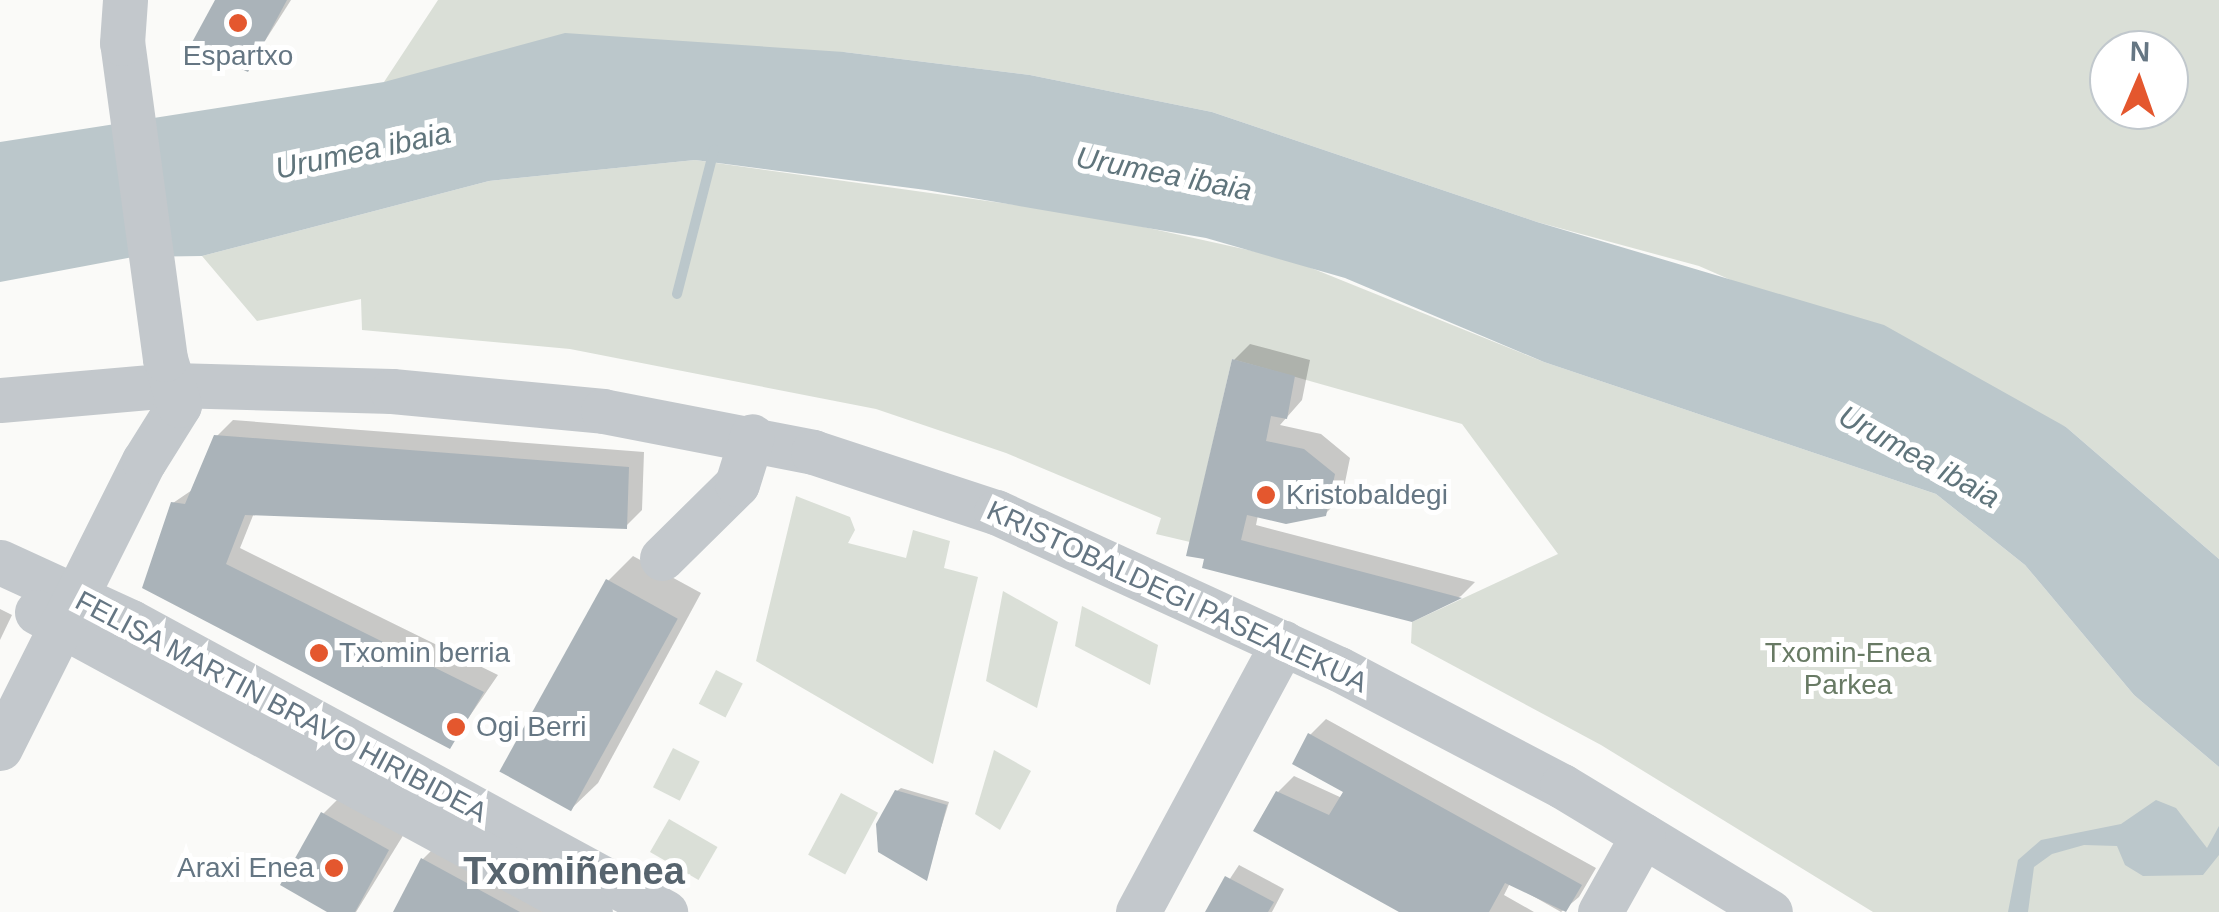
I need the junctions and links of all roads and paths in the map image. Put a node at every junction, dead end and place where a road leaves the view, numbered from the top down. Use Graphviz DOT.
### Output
graph roads {
  1 [pos="114,15"];
  2 [pos="169,366"];
  3 [pos="94,391"];
  4 [pos="0,400"];
  5 [pos="752,436"];
  6 [pos="144,461"];
  7 [pos="662,558"];
  8 [pos="0,562"];
  9 [pos="0,594"];
  10 [pos="72,613"];
  11 [pos="1284,643"];
  12 [pos="0,748"];
  13 [pos="1643,834"];
  14 [pos="590,912"];
  15 [pos="665,912"];
  16 [pos="1138,912"];
  17 [pos="1600,912"];
  18 [pos="1770,912"];
  1 -- 2 [label="street"];
  2 -- 3 [label="street, KRISTOBALDEGI PASEALEKUA"];
  2 -- 5 [label="street, KRISTOBALDEGI PASEALEKUA"];
  2 -- 6 [label="street"];
  3 -- 4 [label="street, KRISTOBALDEGI PASEALEKUA"];
  3 -- 6 [label="street"];
  5 -- 7 [label="street"];
  5 -- 11 [label="street, KRISTOBALDEGI PASEALEKUA"];
  6 -- 10 [label="street"];
  8 -- 10 [label="street, FELISA MARTIN BRAVO HIRIBIDEA"];
  9 -- 10 [label="street"];
  10 -- 12 [label="street"];
  10 -- 14 [label="street"];
  10 -- 15 [label="street, FELISA MARTIN BRAVO HIRIBIDEA"];
  11 -- 13 [label="street, KRISTOBALDEGI PASEALEKUA"];
  11 -- 16 [label="street"];
  13 -- 17 [label="street"];
  13 -- 18 [label="street, KRISTOBALDEGI PASEALEKUA"];
}
